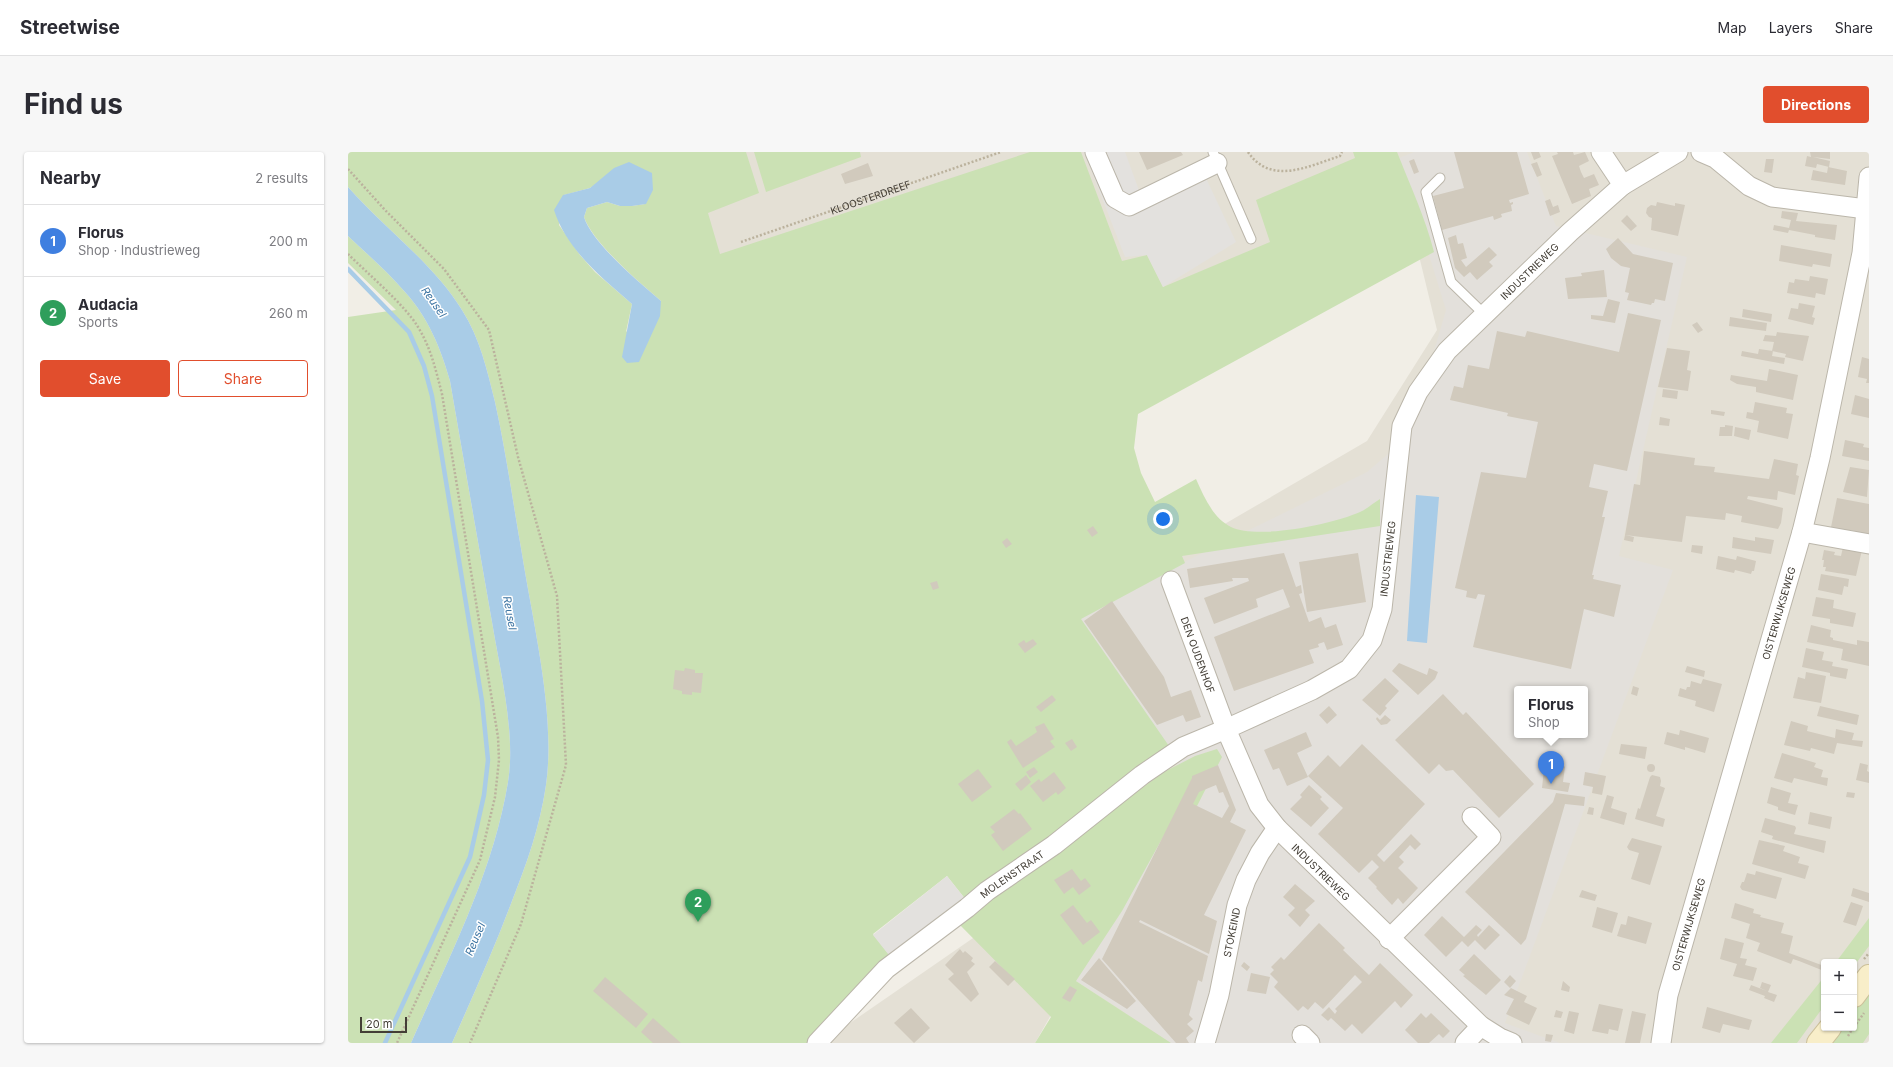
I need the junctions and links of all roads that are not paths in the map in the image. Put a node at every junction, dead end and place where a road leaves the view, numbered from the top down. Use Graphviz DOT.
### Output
graph roads {
  1 [pos="1095,152"];
  2 [pos="1601,152"];
  3 [pos="1678,152"];
  4 [pos="1701,152"];
  5 [pos="1215,158"];
  6 [pos="1869,177"];
  7 [pos="1440,178"];
  8 [pos="1623,186"];
  9 [pos="1866,209"];
  10 [pos="1251,239"];
  11 [pos="1485,315"];
  12 [pos="1802,532"];
  13 [pos="1869,544"];
  14 [pos="1171,581"];
  15 [pos="1226,729"];
  16 [pos="1472,816"];
  17 [pos="1277,828"];
  18 [pos="1389,938"];
  19 [pos="1869,976"];
  20 [pos="1860,1003"];
  21 [pos="1481,1026"];
  22 [pos="1828,1031"];
  23 [pos="817,1043"];
  24 [pos="1205,1043"];
  25 [pos="1465,1043"];
  26 [pos="1512,1043"];
  27 [pos="1660,1043"];
  28 [pos="1818,1043"];
  1 -- 5 [label="street"];
  2 -- 8 [label="street"];
  3 -- 8 [label="street, INDUSTRIEWEG"];
  4 -- 9 [label="street"];
  5 -- 10 [label="lane"];
  6 -- 9 [label="street, OISTERWIJKSEWEG"];
  7 -- 11 [label="lane"];
  8 -- 11 [label="street, INDUSTRIEWEG"];
  9 -- 12 [label="street, OISTERWIJKSEWEG"];
  11 -- 15 [label="street, INDUSTRIEWEG"];
  12 -- 13 [label="street"];
  12 -- 27 [label="street, OISTERWIJKSEWEG"];
  14 -- 15 [label="street, DEN OUDENHOF"];
  15 -- 17 [label="street, INDUSTRIEWEG"];
  15 -- 23 [label="street, MOLENSTRAAT"];
  16 -- 18 [label="street"];
  17 -- 18 [label="street, INDUSTRIEWEG"];
  17 -- 24 [label="street, STOKEIND"];
  18 -- 21 [label="street, INDUSTRIEWEG"];
  19 -- 20 [label="main road"];
  21 -- 25 [label="street"];
  21 -- 26 [label="street, INDUSTRIEWEG"];
  22 -- 28 [label="main road"];
}
